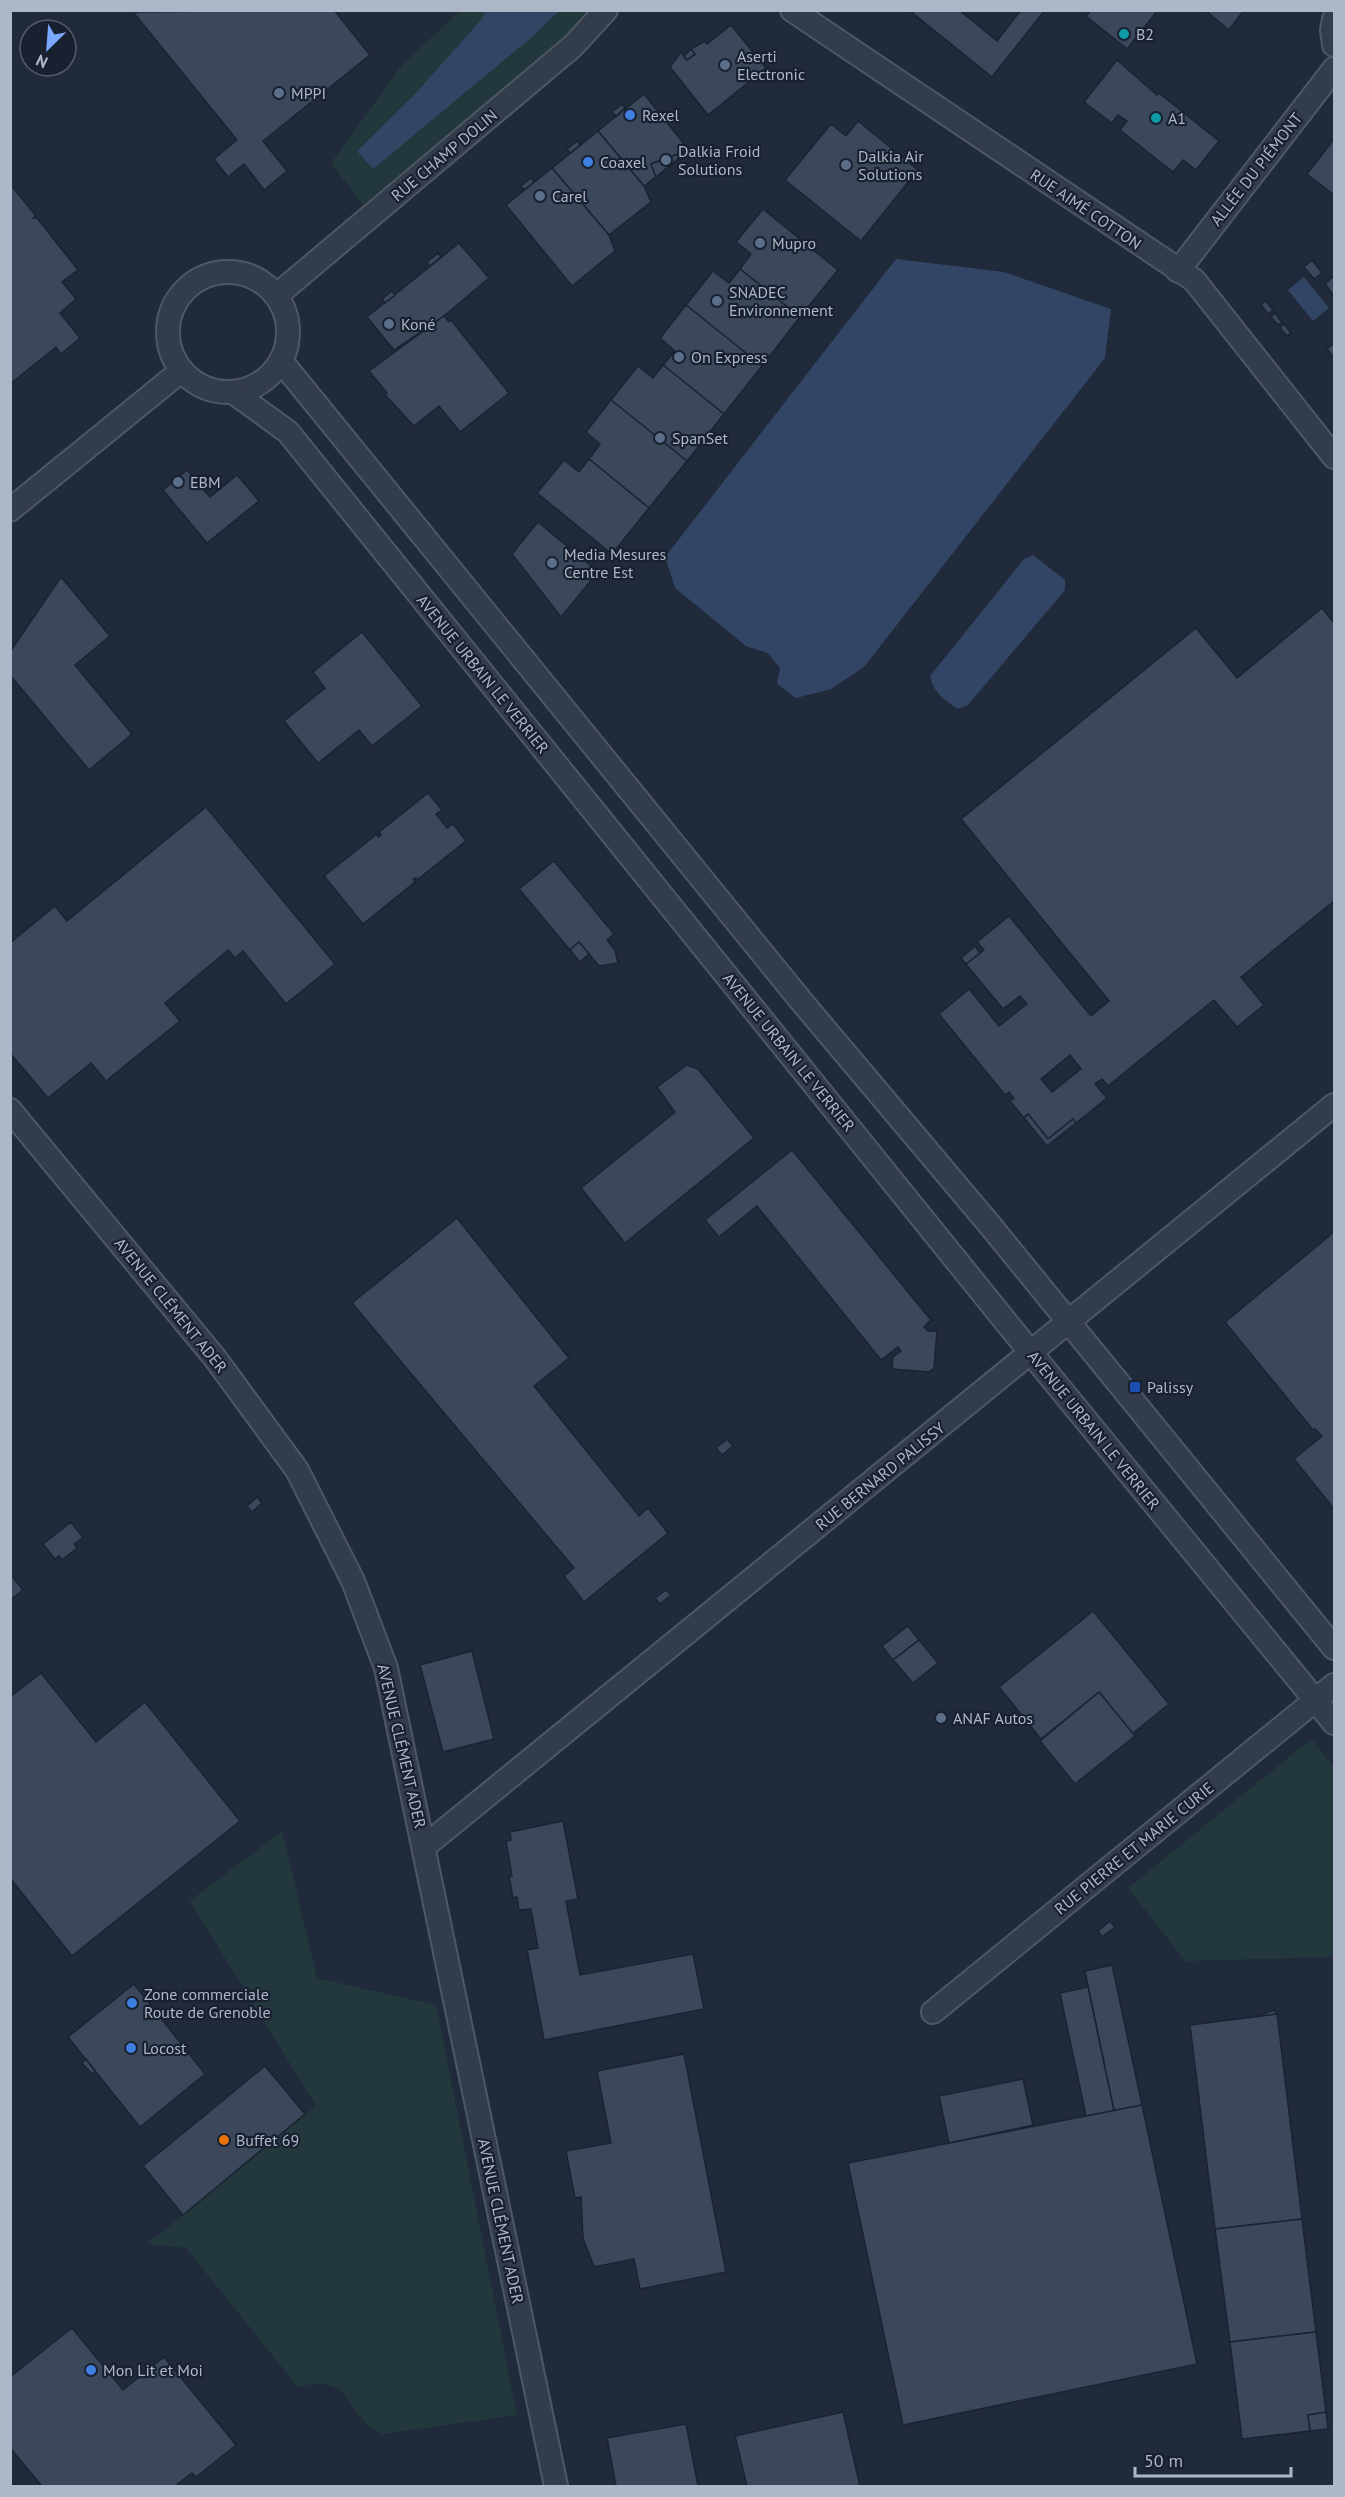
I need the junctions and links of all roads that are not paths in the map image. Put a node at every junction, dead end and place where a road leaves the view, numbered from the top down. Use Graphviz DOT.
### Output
graph roads {
  1 [pos="606,10"];
  2 [pos="792,10"];
  3 [pos="1335,19"];
  4 [pos="1335,45"];
  5 [pos="1335,69"];
  6 [pos="1178,271"];
  7 [pos="277,295"];
  8 [pos="281,361"];
  9 [pos="181,371"];
  10 [pos="233,392"];
  11 [pos="1335,457"];
  12 [pos="10,510"];
  13 [pos="1335,1105"];
  14 [pos="10,1110"];
  15 [pos="1069,1322"];
  16 [pos="1031,1353"];
  17 [pos="1335,1648"];
  18 [pos="1335,1685"];
  19 [pos="1316,1700"];
  20 [pos="1335,1723"];
  21 [pos="425,1846"];
  22 [pos="933,2012"];
  23 [pos="556,2487"];
  1 -- 7 [label="street, RUE CHAMP DOLIN"];
  2 -- 6 [label="street, RUE AIMÉ COTTON"];
  3 -- 4 [label="street"];
  5 -- 6 [label="street, ALLÉE DU PIÉMONT"];
  6 -- 11 [label="street, RUE AIMÉ COTTON"];
  7 -- 8 [label="street"];
  7 -- 9 [label="street"];
  8 -- 10 [label="street"];
  8 -- 15 [label="street"];
  9 -- 10 [label="street"];
  9 -- 12 [label="street"];
  10 -- 16 [label="street, AVENUE URBAIN LE VERRIER"];
  13 -- 15 [label="street, RUE BERNARD PALISSY"];
  14 -- 21 [label="street, AVENUE CLÉMENT ADER"];
  15 -- 16 [label="street, RUE BERNARD PALISSY"];
  15 -- 17 [label="street"];
  16 -- 19 [label="street, AVENUE URBAIN LE VERRIER"];
  16 -- 21 [label="street, RUE BERNARD PALISSY"];
  18 -- 19 [label="street, RUE PIERRE ET MARIE CURIE"];
  19 -- 20 [label="street, AVENUE URBAIN LE VERRIER"];
  19 -- 22 [label="street, RUE PIERRE ET MARIE CURIE"];
  21 -- 23 [label="street, AVENUE CLÉMENT ADER"];
}
